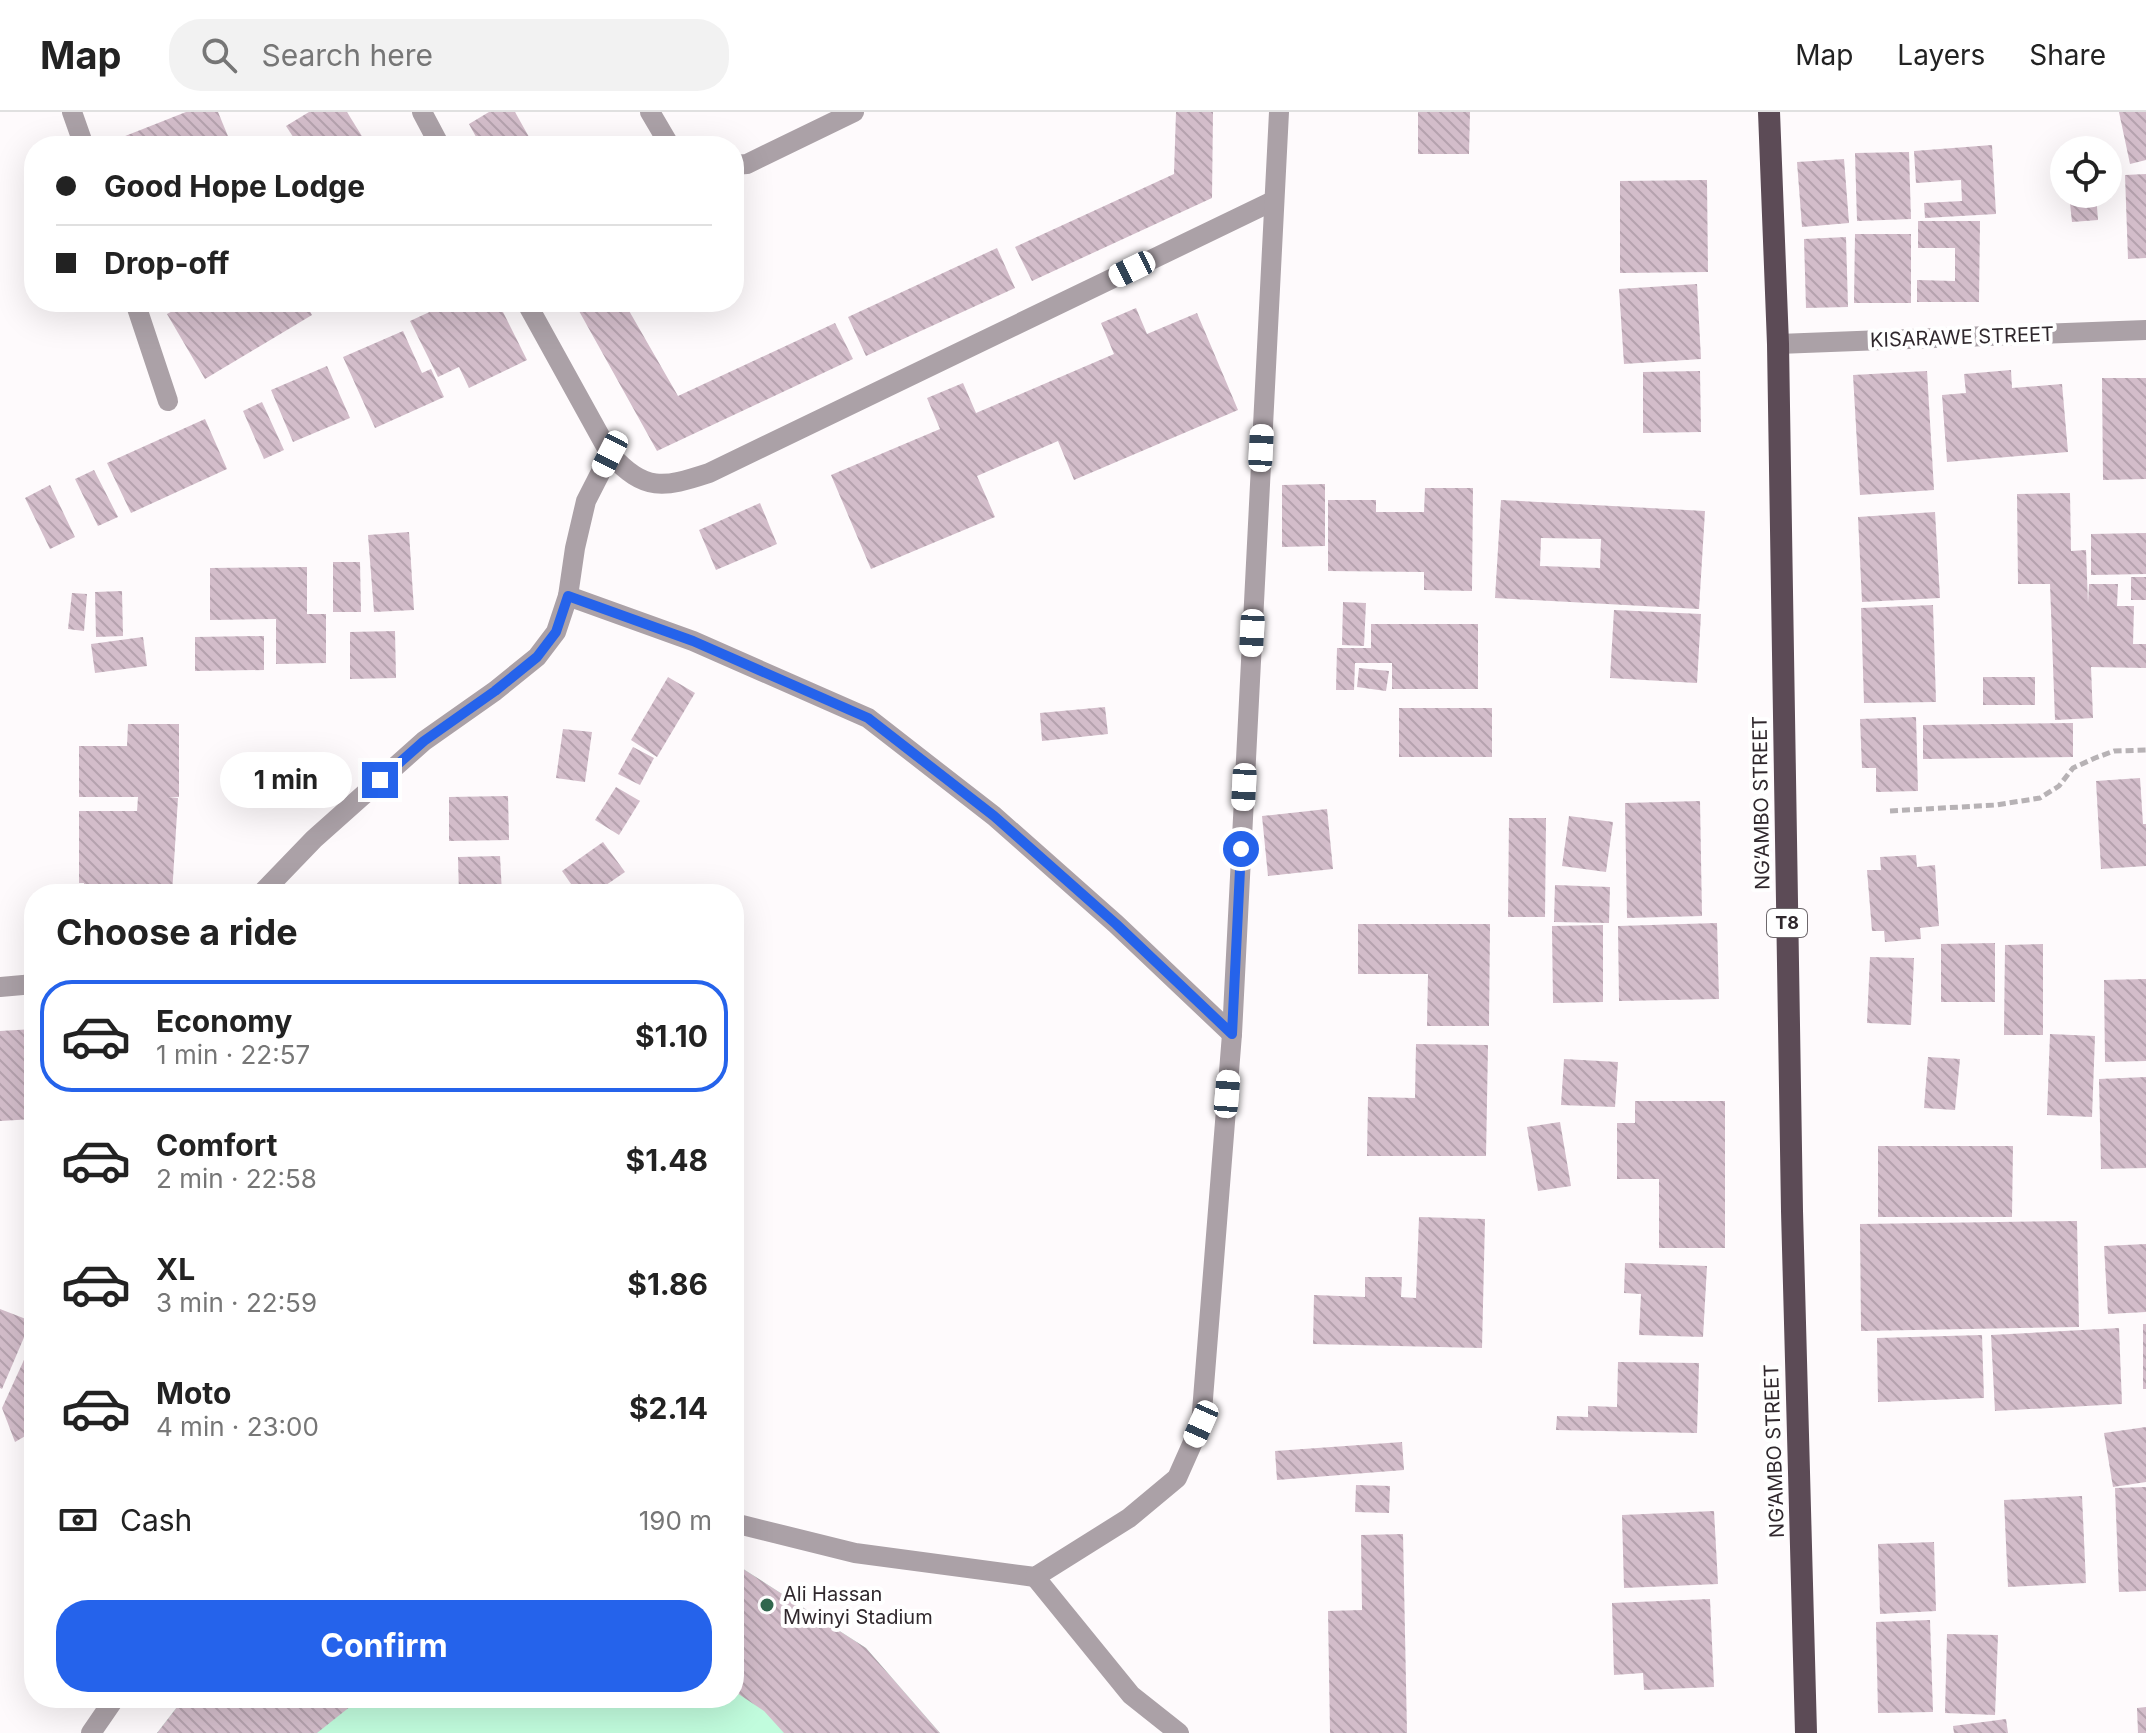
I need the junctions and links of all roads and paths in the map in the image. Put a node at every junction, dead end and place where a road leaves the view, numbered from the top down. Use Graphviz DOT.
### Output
graph roads {
  1 [pos="72,112"];
  2 [pos="422,112"];
  3 [pos="650,112"];
  4 [pos="854,112"];
  5 [pos="1279,112"];
  6 [pos="1769,112"];
  7 [pos="80,136"];
  8 [pos="435,136"];
  9 [pos="664,136"];
  10 [pos="744,164"];
  11 [pos="1273,201"];
  12 [pos="138,312"];
  13 [pos="532,312"];
  14 [pos="2146,330"];
  15 [pos="1778,344"];
  16 [pos="168,401"];
  17 [pos="610,454"];
  18 [pos="568,596"];
  19 [pos="2146,750"];
  20 [pos="1890,811"];
  21 [pos="271,884"];
  22 [pos="24,985"];
  23 [pos="0,987"];
  24 [pos="1232,1034"];
  25 [pos="744,1525"];
  26 [pos="1035,1577"];
  27 [pos="108,1708"];
  28 [pos="91,1733"];
  29 [pos="1179,1733"];
  30 [pos="1806,1733"];
  1 -- 7 [label="street"];
  2 -- 8 [label="street"];
  3 -- 9 [label="street"];
  4 -- 10 [label="street"];
  5 -- 11 [label="street"];
  6 -- 15 [label="highway, NG’AMBO STREET / T8"];
  11 -- 17 [label="street"];
  11 -- 24 [label="street"];
  12 -- 16 [label="street"];
  13 -- 17 [label="street"];
  14 -- 15 [label="street, KISARAWE STREET"];
  15 -- 30 [label="highway, NG’AMBO STREET / T8"];
  17 -- 18 [label="street"];
  18 -- 21 [label="street"];
  18 -- 24 [label="street"];
  19 -- 20 [label="path"];
  22 -- 23 [label="street"];
  24 -- 26 [label="street"];
  25 -- 26 [label="street"];
  26 -- 29 [label="street"];
  27 -- 28 [label="street"];
}
